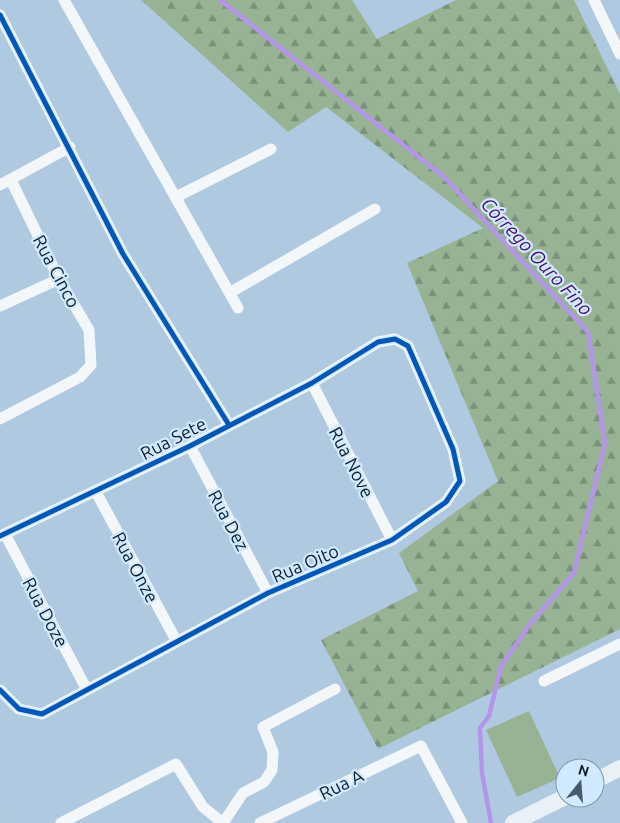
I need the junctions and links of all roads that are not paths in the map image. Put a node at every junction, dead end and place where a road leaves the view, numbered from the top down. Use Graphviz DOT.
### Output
graph roads {
  1 [pos="64,0"];
  2 [pos="594,0"];
  3 [pos="0,15"];
  4 [pos="620,54"];
  5 [pos="70,147"];
  6 [pos="271,149"];
  7 [pos="11,180"];
  8 [pos="0,185"];
  9 [pos="176,197"];
  10 [pos="375,209"];
  11 [pos="59,279"];
  12 [pos="231,292"];
  13 [pos="0,306"];
  14 [pos="238,308"];
  15 [pos="408,346"];
  16 [pos="312,383"];
  17 [pos="0,418"];
  18 [pos="229,425"];
  19 [pos="190,446"];
  20 [pos="96,492"];
  21 [pos="3,535"];
  22 [pos="392,540"];
  23 [pos="268,593"];
  24 [pos="177,642"];
  25 [pos="620,644"];
  26 [pos="544,681"];
  27 [pos="0,690"];
  28 [pos="87,690"];
  29 [pos="335,690"];
  30 [pos="620,768"];
  31 [pos="605,776"];
  32 [pos="555,802"];
  33 [pos="61,823"];
  34 [pos="223,823"];
  35 [pos="260,823"];
  36 [pos="462,823"];
  37 [pos="514,823"];
  1 -- 9 [label="street"];
  2 -- 4 [label="street"];
  3 -- 5 [label="street"];
  5 -- 7 [label="street"];
  5 -- 18 [label="street"];
  6 -- 9 [label="street"];
  7 -- 8 [label="street"];
  7 -- 11 [label="street, Rua Cinco"];
  9 -- 12 [label="street"];
  10 -- 12 [label="street"];
  11 -- 13 [label="street"];
  11 -- 17 [label="street, Rua Cinco"];
  12 -- 14 [label="street"];
  15 -- 16 [label="street, Rua Sete"];
  15 -- 22 [label="street, Rua Oito"];
  16 -- 18 [label="street, Rua Sete"];
  16 -- 22 [label="street, Rua Nove"];
  18 -- 19 [label="street, Rua Sete"];
  19 -- 20 [label="street, Rua Sete"];
  19 -- 23 [label="street, Rua Dez"];
  20 -- 21 [label="street, Rua Sete"];
  20 -- 24 [label="street, Rua Onze"];
  21 -- 28 [label="street, Rua Doze"];
  22 -- 23 [label="street, Rua Oito"];
  23 -- 24 [label="street, Rua Oito"];
  24 -- 28 [label="street, Rua Oito"];
  25 -- 26 [label="street"];
  27 -- 28 [label="street, Rua Oito"];
  29 -- 34 [label="street"];
  30 -- 31 [label="main road"];
  32 -- 37 [label="main road"];
  33 -- 34 [label="street"];
  35 -- 36 [label="street, Rua A"];
}
